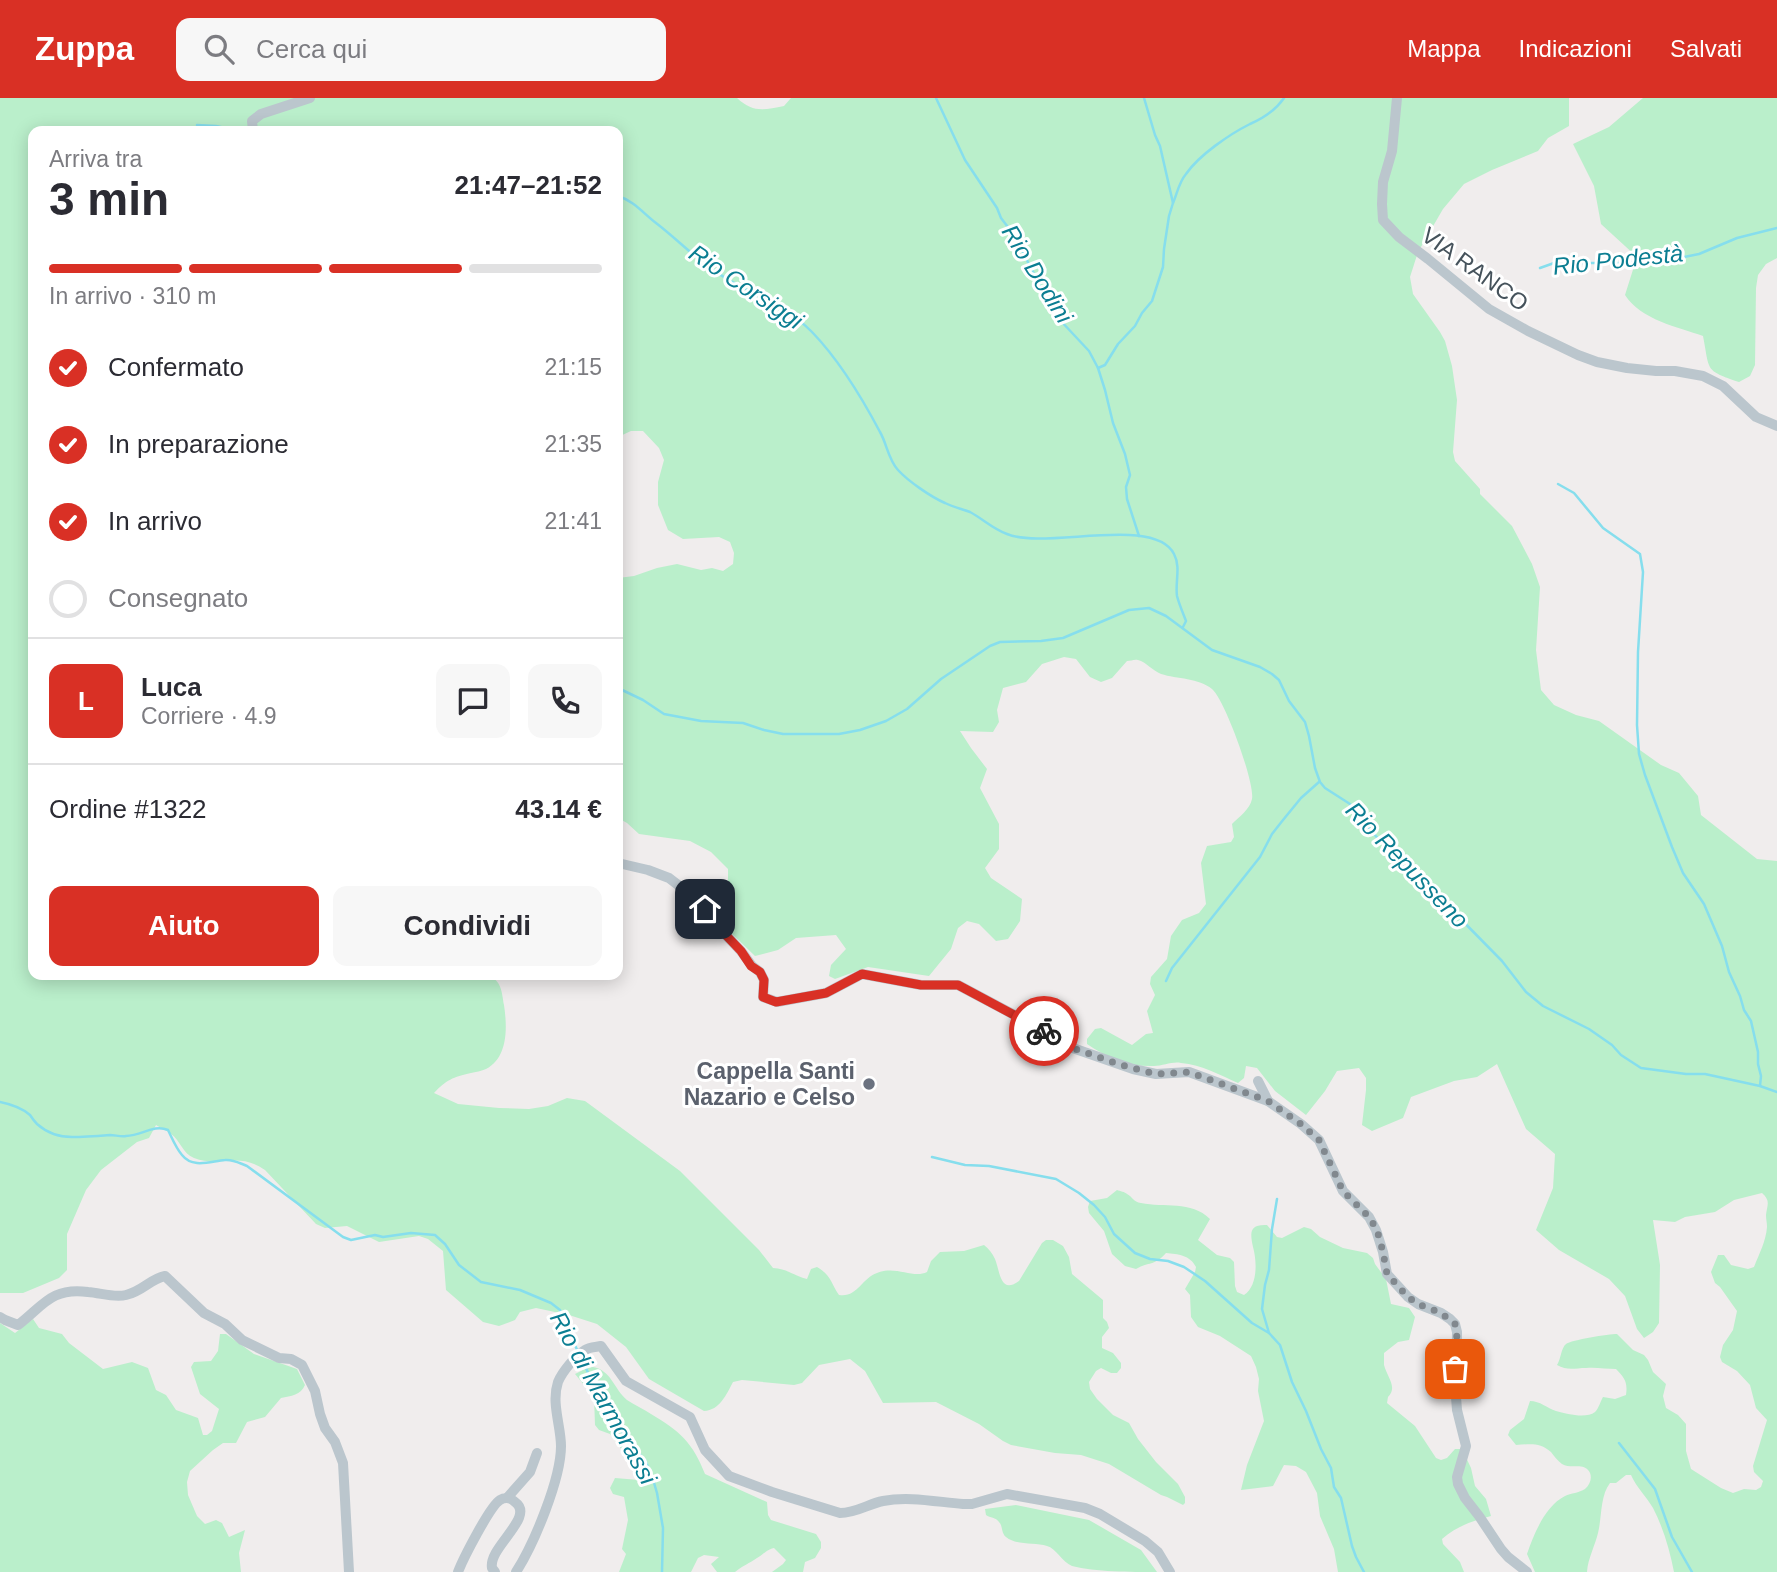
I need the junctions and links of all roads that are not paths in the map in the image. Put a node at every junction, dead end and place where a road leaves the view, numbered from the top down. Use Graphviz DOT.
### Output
graph roads {
  1 [pos="310,98"];
  2 [pos="1397,98"];
  3 [pos="252,126"];
  4 [pos="1777,426"];
  5 [pos="623,864"];
  6 [pos="1258,1081"];
  7 [pos="1268,1101"];
  8 [pos="0,1317"];
  9 [pos="537,1453"];
  10 [pos="507,1498"];
  11 [pos="349,1572"];
  12 [pos="458,1572"];
  13 [pos="495,1572"];
  14 [pos="516,1572"];
  15 [pos="1170,1572"];
  16 [pos="1527,1572"];
  1 -- 3 [label="street"];
  2 -- 4 [label="street, VIA RANCO"];
  5 -- 7 [label="street"];
  6 -- 7 [label="street"];
  7 -- 16 [label="street"];
  8 -- 11 [label="street"];
  9 -- 10 [label="street"];
  10 -- 12 [label="street"];
  10 -- 13 [label="street"];
  14 -- 15 [label="street"];
}
